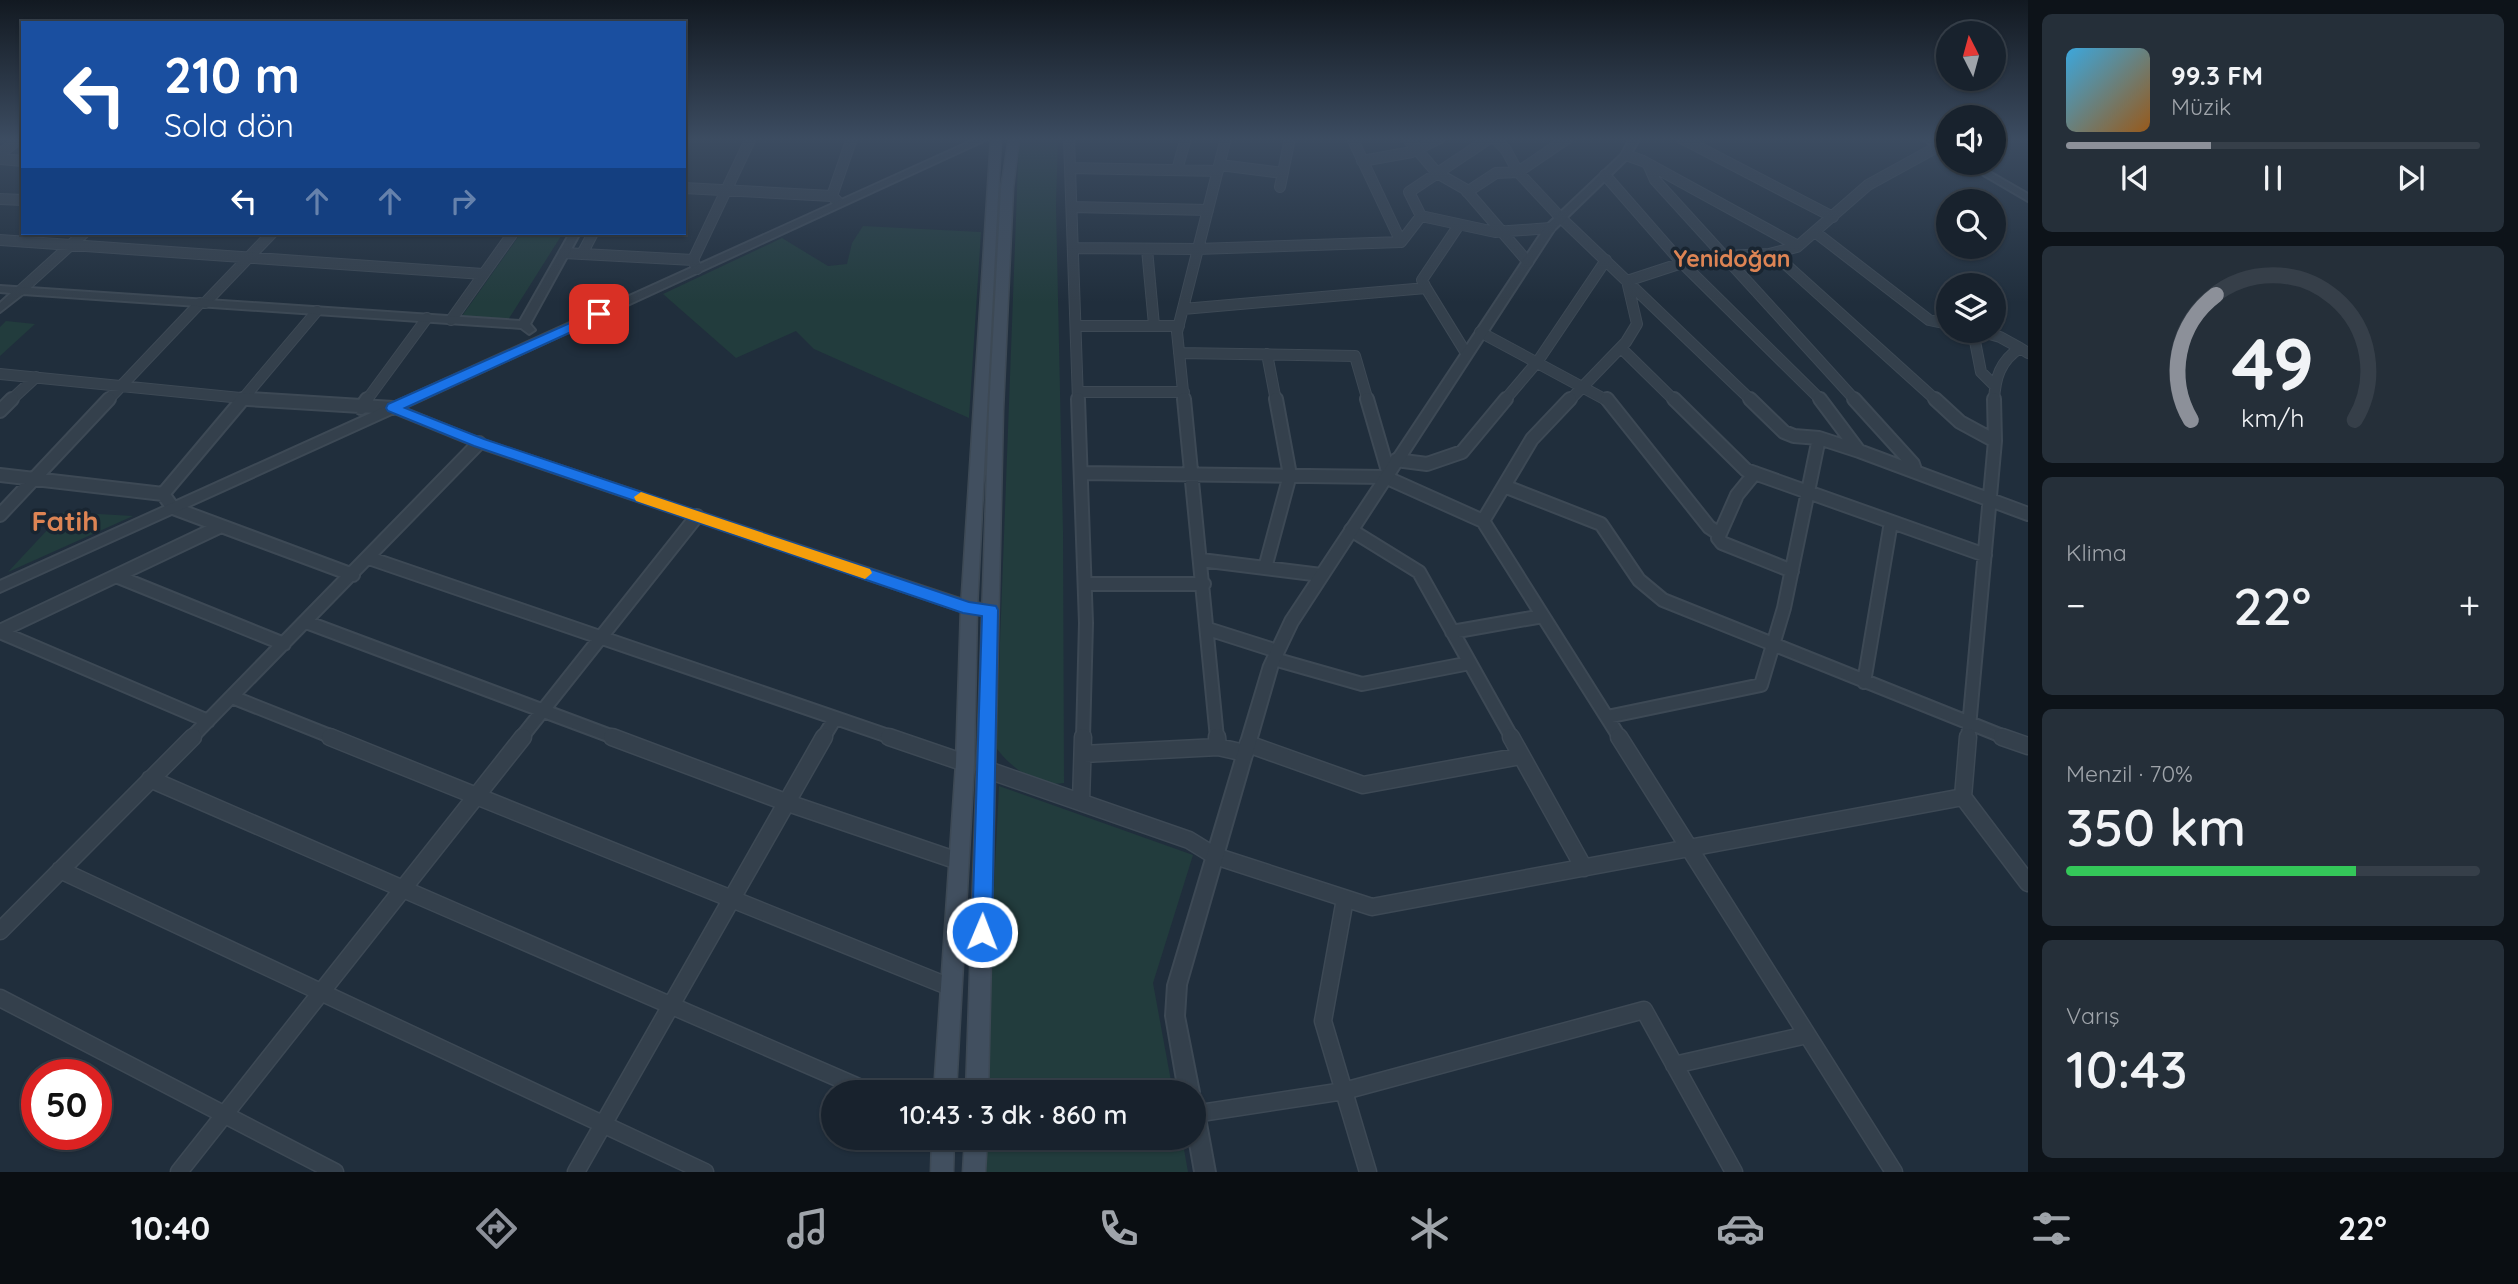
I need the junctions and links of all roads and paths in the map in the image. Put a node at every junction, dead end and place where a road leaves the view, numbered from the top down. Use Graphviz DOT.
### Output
graph roads {
  1 [pos="1467,192"];
  2 [pos="725,193"];
  3 [pos="745,193"];
  4 [pos="838,193"];
  5 [pos="856,193"];
  6 [pos="993,193"];
  7 [pos="1007,193"];
  8 [pos="1071,193"];
  9 [pos="1213,193"];
  10 [pos="1377,193"];
  11 [pos="1409,193"];
  12 [pos="1533,193"];
  13 [pos="1587,193"];
  14 [pos="1620,193"];
  15 [pos="1666,193"];
  16 [pos="1700,193"];
  17 [pos="1786,193"];
  18 [pos="1860,193"];
  19 [pos="0,198"];
  20 [pos="21,200"];
  21 [pos="836,201"];
  22 [pos="1072,207"];
  23 [pos="1208,210"];
  24 [pos="1421,216"];
  25 [pos="1833,217"];
  26 [pos="1556,223"];
  27 [pos="1459,225"];
  28 [pos="1500,232"];
  29 [pos="1815,232"];
  30 [pos="82,235"];
  31 [pos="270,235"];
  32 [pos="512,235"];
  33 [pos="574,235"];
  34 [pos="592,235"];
  35 [pos="0,240"];
  36 [pos="1401,242"];
  37 [pos="71,245"];
  38 [pos="1798,246"];
  39 [pos="1073,248"];
  40 [pos="1147,249"];
  41 [pos="1198,249"];
  42 [pos="564,253"];
  43 [pos="1773,253"];
  44 [pos="582,254"];
  45 [pos="1723,256"];
  46 [pos="249,257"];
  47 [pos="1606,260"];
  48 [pos="1528,262"];
  49 [pos="1682,263"];
  50 [pos="695,265"];
  51 [pos="484,274"];
  52 [pos="1628,281"];
  53 [pos="1426,288"];
  54 [pos="0,289"];
  55 [pos="21,290"];
  56 [pos="203,303"];
  57 [pos="1183,309"];
  58 [pos="0,310"];
  59 [pos="317,311"];
  60 [pos="427,318"];
  61 [pos="450,320"];
  62 [pos="1936,321"];
  63 [pos="524,325"];
  64 [pos="1154,325"];
  65 [pos="1076,326"];
  66 [pos="1178,326"];
  67 [pos="1480,332"];
  68 [pos="2006,340"];
  69 [pos="540,341"];
  70 [pos="1975,343"];
  71 [pos="1621,348"];
  72 [pos="2024,350"];
  73 [pos="1179,353"];
  74 [pos="1466,353"];
  75 [pos="1267,354"];
  76 [pos="1538,361"];
  77 [pos="0,374"];
  78 [pos="36,377"];
  79 [pos="1585,384"];
  80 [pos="123,385"];
  81 [pos="1994,386"];
  82 [pos="1079,392"];
  83 [pos="1184,392"];
  84 [pos="243,399"];
  85 [pos="361,408"];
  86 [pos="393,408"];
  87 [pos="0,411"];
  88 [pos="1819,438"];
  89 [pos="1995,441"];
  90 [pos="479,443"];
  91 [pos="1859,451"];
  92 [pos="1390,469"];
  93 [pos="1915,470"];
  94 [pos="1082,473"];
  95 [pos="1755,473"];
  96 [pos="1193,474"];
  97 [pos="0,475"];
  98 [pos="1290,475"];
  99 [pos="33,480"];
  100 [pos="1504,486"];
  101 [pos="163,494"];
  102 [pos="1808,494"];
  103 [pos="1990,498"];
  104 [pos="173,508"];
  105 [pos="2028,514"];
  106 [pos="0,515"];
  107 [pos="697,516"];
  108 [pos="1483,521"];
  109 [pos="1891,523"];
  110 [pos="221,526"];
  111 [pos="1351,530"];
  112 [pos="1718,533"];
  113 [pos="1985,555"];
  114 [pos="369,558"];
  115 [pos="1201,560"];
  116 [pos="1265,568"];
  117 [pos="1791,571"];
  118 [pos="353,575"];
  119 [pos="1321,575"];
  120 [pos="116,576"];
  121 [pos="1085,584"];
  122 [pos="1204,584"];
  123 [pos="0,587"];
  124 [pos="969,608"];
  125 [pos="990,610"];
  126 [pos="1543,616"];
  127 [pos="306,622"];
  128 [pos="1208,629"];
  129 [pos="0,632"];
  130 [pos="1452,632"];
  131 [pos="601,638"];
  132 [pos="284,644"];
  133 [pos="1774,644"];
  134 [pos="1276,655"];
  135 [pos="1470,663"];
  136 [pos="1864,682"];
  137 [pos="233,696"];
  138 [pos="543,711"];
  139 [pos="1607,717"];
  140 [pos="834,720"];
  141 [pos="208,721"];
  142 [pos="1971,726"];
  143 [pos="2028,746"];
  144 [pos="1219,747"];
  145 [pos="1246,749"];
  146 [pos="1083,754"];
  147 [pos="1521,756"];
  148 [pos="965,762"];
  149 [pos="985,769"];
  150 [pos="150,779"];
  151 [pos="477,795"];
  152 [pos="1963,797"];
  153 [pos="1081,802"];
  154 [pos="788,803"];
  155 [pos="1690,848"];
  156 [pos="1215,856"];
  157 [pos="958,861"];
  158 [pos="1584,868"];
  159 [pos="60,870"];
  160 [pos="2028,883"];
  161 [pos="403,888"];
  162 [pos="733,898"];
  163 [pos="1345,899"];
  164 [pos="0,931"];
  165 [pos="950,987"];
  166 [pos="322,992"];
  167 [pos="0,998"];
  168 [pos="672,1006"];
  169 [pos="1807,1035"];
  170 [pos="1674,1065"];
  171 [pos="842,1080"];
  172 [pos="946,1080"];
  173 [pos="977,1080"];
  174 [pos="1187,1080"];
  175 [pos="1344,1091"];
  176 [pos="1206,1111"];
  177 [pos="225,1114"];
  178 [pos="603,1125"];
  179 [pos="943,1150"];
  180 [pos="975,1150"];
  181 [pos="1201,1150"];
  182 [pos="179,1172"];
  183 [pos="335,1172"];
  184 [pos="576,1172"];
  185 [pos="705,1172"];
  186 [pos="942,1172"];
  187 [pos="974,1172"];
  188 [pos="1205,1172"];
  189 [pos="1367,1172"];
  190 [pos="1734,1172"];
  191 [pos="1894,1172"];
  1 -- 28 [label="street"];
  2 -- 50 [label="street"];
  3 -- 21 [label="street"];
  4 -- 21 [label="street"];
  5 -- 21 [label="street"];
  6 -- 124 [label="main road"];
  7 -- 125 [label="main road"];
  8 -- 22 [label="street"];
  9 -- 23 [label="street"];
  10 -- 36 [label="street"];
  11 -- 24 [label="street"];
  12 -- 26 [label="street"];
  13 -- 26 [label="street"];
  14 -- 49 [label="street"];
  15 -- 45 [label="street"];
  16 -- 38 [label="street"];
  17 -- 25 [label="street"];
  18 -- 25 [label="street"];
  19 -- 20 [label="street"];
  21 -- 50 [label="street"];
  22 -- 23 [label="street"];
  22 -- 39 [label="street"];
  23 -- 41 [label="street"];
  24 -- 27 [label="street"];
  24 -- 36 [label="street"];
  25 -- 29 [label="street"];
  26 -- 28 [label="street"];
  26 -- 47 [label="street"];
  26 -- 48 [label="street"];
  27 -- 28 [label="street"];
  27 -- 53 [label="street"];
  28 -- 48 [label="street"];
  29 -- 38 [label="street"];
  29 -- 62 [label="street"];
  30 -- 37 [label="street"];
  31 -- 46 [label="street"];
  32 -- 51 [label="street"];
  33 -- 42 [label="street"];
  34 -- 44 [label="street"];
  35 -- 37 [label="street"];
  36 -- 41 [label="street"];
  37 -- 46 [label="street"];
  37 -- 55 [label="street"];
  38 -- 43 [label="street"];
  39 -- 40 [label="street"];
  39 -- 65 [label="street"];
  40 -- 41 [label="street"];
  40 -- 64 [label="street"];
  41 -- 57 [label="street"];
  42 -- 44 [label="street"];
  42 -- 63 [label="street"];
  43 -- 45 [label="street"];
  43 -- 89 [label="street"];
  44 -- 50 [label="street"];
  45 -- 49 [label="street"];
  45 -- 93 [label="street"];
  46 -- 51 [label="street"];
  46 -- 56 [label="street"];
  47 -- 52 [label="street"];
  47 -- 76 [label="street"];
  48 -- 67 [label="street"];
  49 -- 52 [label="street"];
  49 -- 91 [label="street"];
  50 -- 69 [label="street"];
  51 -- 61 [label="street"];
  52 -- 71 [label="street"];
  52 -- 88 [label="street"];
  53 -- 57 [label="street"];
  53 -- 74 [label="street"];
  54 -- 55 [label="street"];
  55 -- 56 [label="street"];
  55 -- 58 [label="street"];
  56 -- 59 [label="street"];
  56 -- 80 [label="street"];
  57 -- 66 [label="street"];
  59 -- 60 [label="street"];
  59 -- 84 [label="street"];
  60 -- 61 [label="street"];
  60 -- 85 [label="street"];
  61 -- 63 [label="street"];
  63 -- 69 [label="street"];
  64 -- 65 [label="street"];
  64 -- 66 [label="street"];
  65 -- 82 [label="street"];
  66 -- 73 [label="street"];
  67 -- 74 [label="street"];
  67 -- 76 [label="street"];
  68 -- 72 [label="street"];
  69 -- 86 [label="street"];
  70 -- 81 [label="street"];
  71 -- 79 [label="street"];
  71 -- 95 [label="street"];
  72 -- 81 [label="street"];
  73 -- 75 [label="street"];
  73 -- 83 [label="street"];
  74 -- 92 [label="street"];
  75 -- 92 [label="street"];
  75 -- 98 [label="street"];
  76 -- 79 [label="street"];
  76 -- 92 [label="street"];
  77 -- 78 [label="street"];
  78 -- 80 [label="street"];
  78 -- 87 [label="street"];
  79 -- 100 [label="street"];
  79 -- 112 [label="street"];
  80 -- 84 [label="street"];
  80 -- 99 [label="street"];
  81 -- 89 [label="street"];
  82 -- 83 [label="street"];
  82 -- 94 [label="street"];
  83 -- 96 [label="street"];
  84 -- 85 [label="street"];
  84 -- 101 [label="street"];
  85 -- 86 [label="street"];
  86 -- 90 [label="street"];
  86 -- 104 [label="street"];
  88 -- 91 [label="street"];
  88 -- 102 [label="street"];
  89 -- 103 [label="street"];
  90 -- 107 [label="street"];
  90 -- 114 [label="street"];
  91 -- 93 [label="street"];
  92 -- 98 [label="street"];
  92 -- 108 [label="street"];
  92 -- 111 [label="street"];
  93 -- 103 [label="street"];
  94 -- 96 [label="street"];
  94 -- 121 [label="street"];
  95 -- 102 [label="street"];
  95 -- 112 [label="street"];
  96 -- 98 [label="street"];
  96 -- 115 [label="street"];
  97 -- 99 [label="street"];
  98 -- 116 [label="street"];
  99 -- 101 [label="street"];
  99 -- 106 [label="street"];
  100 -- 108 [label="street"];
  100 -- 133 [label="street"];
  101 -- 104 [label="street"];
  102 -- 109 [label="street"];
  102 -- 117 [label="street"];
  103 -- 105 [label="street"];
  103 -- 113 [label="street"];
  104 -- 110 [label="street"];
  104 -- 123 [label="street"];
  107 -- 124 [label="street"];
  107 -- 131 [label="street"];
  108 -- 126 [label="street"];
  109 -- 113 [label="street"];
  109 -- 136 [label="street"];
  110 -- 118 [label="street"];
  110 -- 120 [label="street"];
  111 -- 119 [label="street"];
  111 -- 130 [label="street"];
  112 -- 117 [label="street"];
  113 -- 142 [label="street"];
  114 -- 118 [label="street"];
  114 -- 131 [label="street"];
  115 -- 116 [label="street"];
  115 -- 122 [label="street"];
  116 -- 119 [label="street"];
  117 -- 133 [label="street"];
  118 -- 127 [label="street"];
  119 -- 134 [label="street"];
  120 -- 129 [label="street"];
  120 -- 132 [label="street"];
  121 -- 122 [label="street"];
  121 -- 146 [label="street"];
  122 -- 128 [label="street"];
  124 -- 125 [label="street"];
  124 -- 148 [label="main road"];
  125 -- 149 [label="main road"];
  126 -- 130 [label="street"];
  126 -- 139 [label="street"];
  127 -- 132 [label="street"];
  127 -- 138 [label="street"];
  128 -- 134 [label="street"];
  128 -- 144 [label="street"];
  129 -- 141 [label="street"];
  130 -- 135 [label="street"];
  131 -- 138 [label="street"];
  131 -- 140 [label="street"];
  132 -- 137 [label="street"];
  133 -- 136 [label="street"];
  133 -- 139 [label="street"];
  134 -- 135 [label="street"];
  134 -- 145 [label="street"];
  135 -- 147 [label="street"];
  136 -- 142 [label="street"];
  137 -- 141 [label="street"];
  137 -- 151 [label="street"];
  138 -- 151 [label="street"];
  138 -- 154 [label="street"];
  139 -- 155 [label="street"];
  140 -- 148 [label="street"];
  140 -- 154 [label="street"];
  141 -- 150 [label="street"];
  142 -- 143 [label="street"];
  142 -- 152 [label="street"];
  144 -- 145 [label="street"];
  144 -- 146 [label="street"];
  145 -- 147 [label="street"];
  145 -- 156 [label="street"];
  146 -- 153 [label="street"];
  147 -- 158 [label="street"];
  148 -- 157 [label="main road"];
  149 -- 153 [label="street"];
  149 -- 173 [label="main road"];
  150 -- 159 [label="street"];
  150 -- 161 [label="street"];
  151 -- 161 [label="street"];
  151 -- 162 [label="street"];
  152 -- 155 [label="street"];
  152 -- 160 [label="street"];
  153 -- 156 [label="street"];
  154 -- 157 [label="street"];
  154 -- 162 [label="street"];
  155 -- 158 [label="street"];
  155 -- 169 [label="street"];
  156 -- 163 [label="street"];
  156 -- 174 [label="street"];
  157 -- 165 [label="main road"];
  158 -- 163 [label="street"];
  159 -- 164 [label="street"];
  159 -- 166 [label="street"];
  161 -- 166 [label="street"];
  161 -- 168 [label="street"];
  162 -- 165 [label="street"];
  162 -- 168 [label="street"];
  163 -- 175 [label="street"];
  165 -- 172 [label="main road"];
  166 -- 177 [label="street"];
  166 -- 178 [label="street"];
  167 -- 177 [label="street"];
  168 -- 171 [label="street"];
  168 -- 178 [label="street"];
  169 -- 170 [label="street"];
  169 -- 191 [label="street"];
  170 -- 175 [label="street"];
  170 -- 190 [label="street"];
  175 -- 176 [label="street"];
  175 -- 189 [label="street"];
  177 -- 182 [label="street"];
  177 -- 183 [label="street"];
  178 -- 184 [label="street"];
  178 -- 185 [label="street"];
  179 -- 186 [label="main road"];
  180 -- 187 [label="main road"];
  181 -- 188 [label="street"];
}
